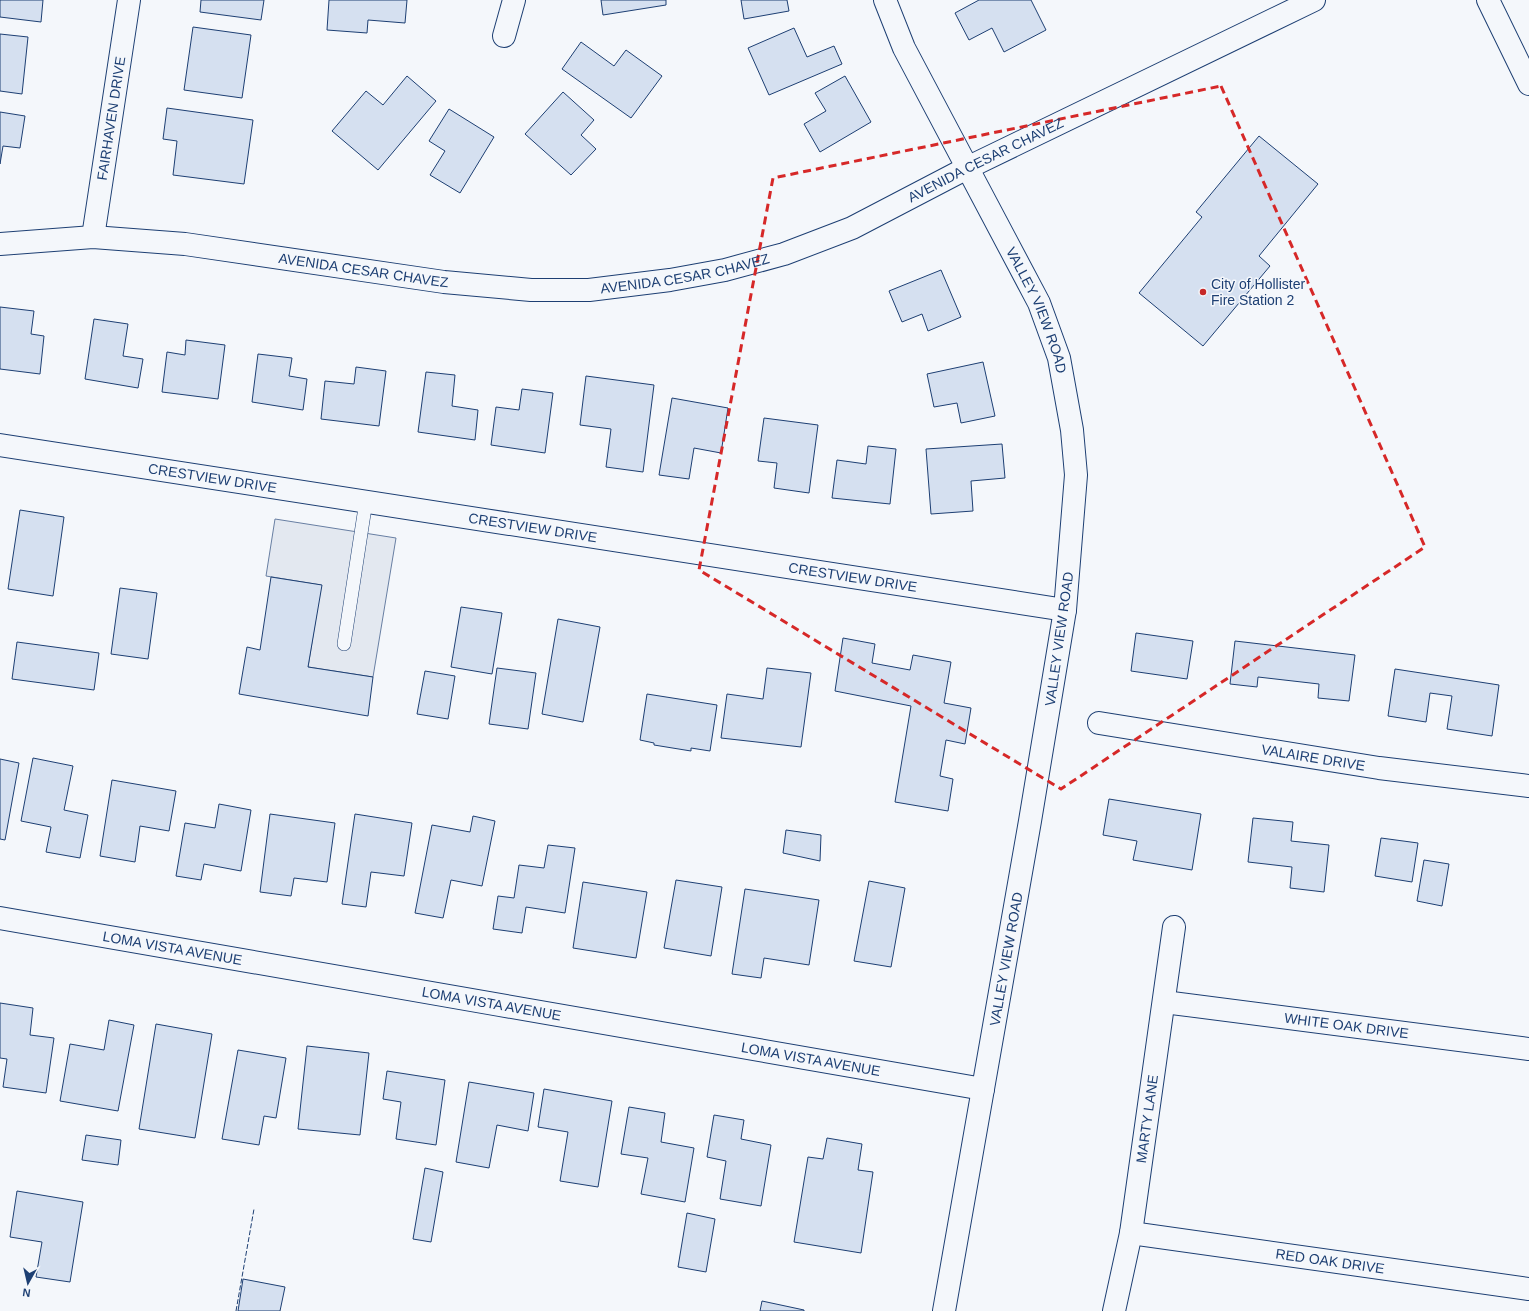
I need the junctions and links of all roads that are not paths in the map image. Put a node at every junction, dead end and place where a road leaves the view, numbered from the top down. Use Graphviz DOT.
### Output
graph roads {
  1 [pos="129,0"];
  2 [pos="514,0"];
  3 [pos="885,0"];
  4 [pos="1314,0"];
  5 [pos="1488,0"];
  6 [pos="504,36"];
  7 [pos="1529,84"];
  8 [pos="967,168"];
  9 [pos="92,237"];
  10 [pos="0,244"];
  11 [pos="0,445"];
  12 [pos="366,502"];
  13 [pos="1064,610"];
  14 [pos="344,644"];
  15 [pos="1099,723"];
  16 [pos="1529,786"];
  17 [pos="0,918"];
  18 [pos="1174,927"];
  19 [pos="1164,1002"];
  20 [pos="1529,1049"];
  21 [pos="983,1089"];
  22 [pos="1131,1233"];
  23 [pos="1529,1289"];
  24 [pos="944,1311"];
  25 [pos="1114,1311"];
  1 -- 9 [label="street, FAIRHAVEN DRIVE"];
  2 -- 6 [label="street"];
  3 -- 8 [label="street, VALLEY VIEW ROAD"];
  4 -- 8 [label="street, AVENIDA CESAR CHAVEZ"];
  5 -- 7 [label="street"];
  8 -- 9 [label="street, AVENIDA CESAR CHAVEZ"];
  8 -- 13 [label="street, VALLEY VIEW ROAD"];
  9 -- 10 [label="street, AVENIDA CESAR CHAVEZ"];
  11 -- 12 [label="street, CRESTVIEW DRIVE"];
  12 -- 13 [label="street, CRESTVIEW DRIVE"];
  12 -- 14 [label="lane"];
  13 -- 21 [label="street, VALLEY VIEW ROAD"];
  15 -- 16 [label="street, VALAIRE DRIVE"];
  17 -- 21 [label="street, LOMA VISTA AVENUE"];
  18 -- 19 [label="street, MARTY LANE"];
  19 -- 20 [label="street, WHITE OAK DRIVE"];
  19 -- 22 [label="street, MARTY LANE"];
  21 -- 24 [label="street, VALLEY VIEW ROAD"];
  22 -- 23 [label="street, RED OAK DRIVE"];
  22 -- 25 [label="street, MARTY LANE"];
}
